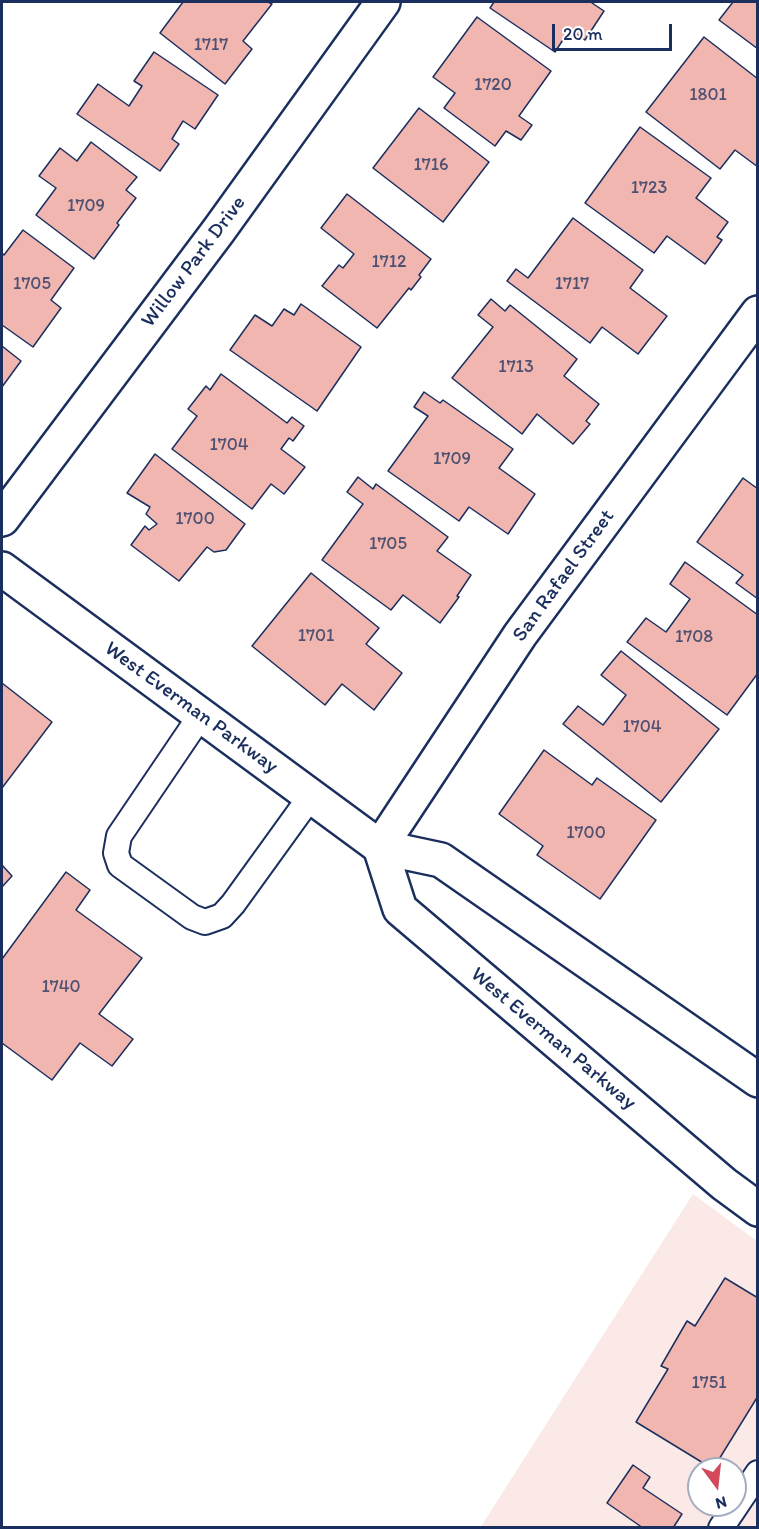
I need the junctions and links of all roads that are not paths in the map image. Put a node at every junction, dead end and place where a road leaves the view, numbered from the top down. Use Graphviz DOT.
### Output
graph roads {
  1 [pos="383,2"];
  2 [pos="758,313"];
  3 [pos="2,519"];
  4 [pos="2,569"];
  5 [pos="201,715"];
  6 [pos="311,796"];
  7 [pos="380,847"];
  8 [pos="758,1080"];
  9 [pos="758,1209"];
  10 [pos="758,1473"];
  11 [pos="721,1527"];
  1 -- 3 [label="street, Willow Park Drive"];
  2 -- 7 [label="street, San Rafael Street"];
  4 -- 5 [label="street, West Everman Parkway"];
  5 -- 6 [label="street, West Everman Parkway"];
  5 -- 6 [label="lane"];
  6 -- 7 [label="street, West Everman Parkway"];
  7 -- 8 [label="street, West Everman Parkway"];
  7 -- 9 [label="street, West Everman Parkway"];
  10 -- 11 [label="lane"];
}
